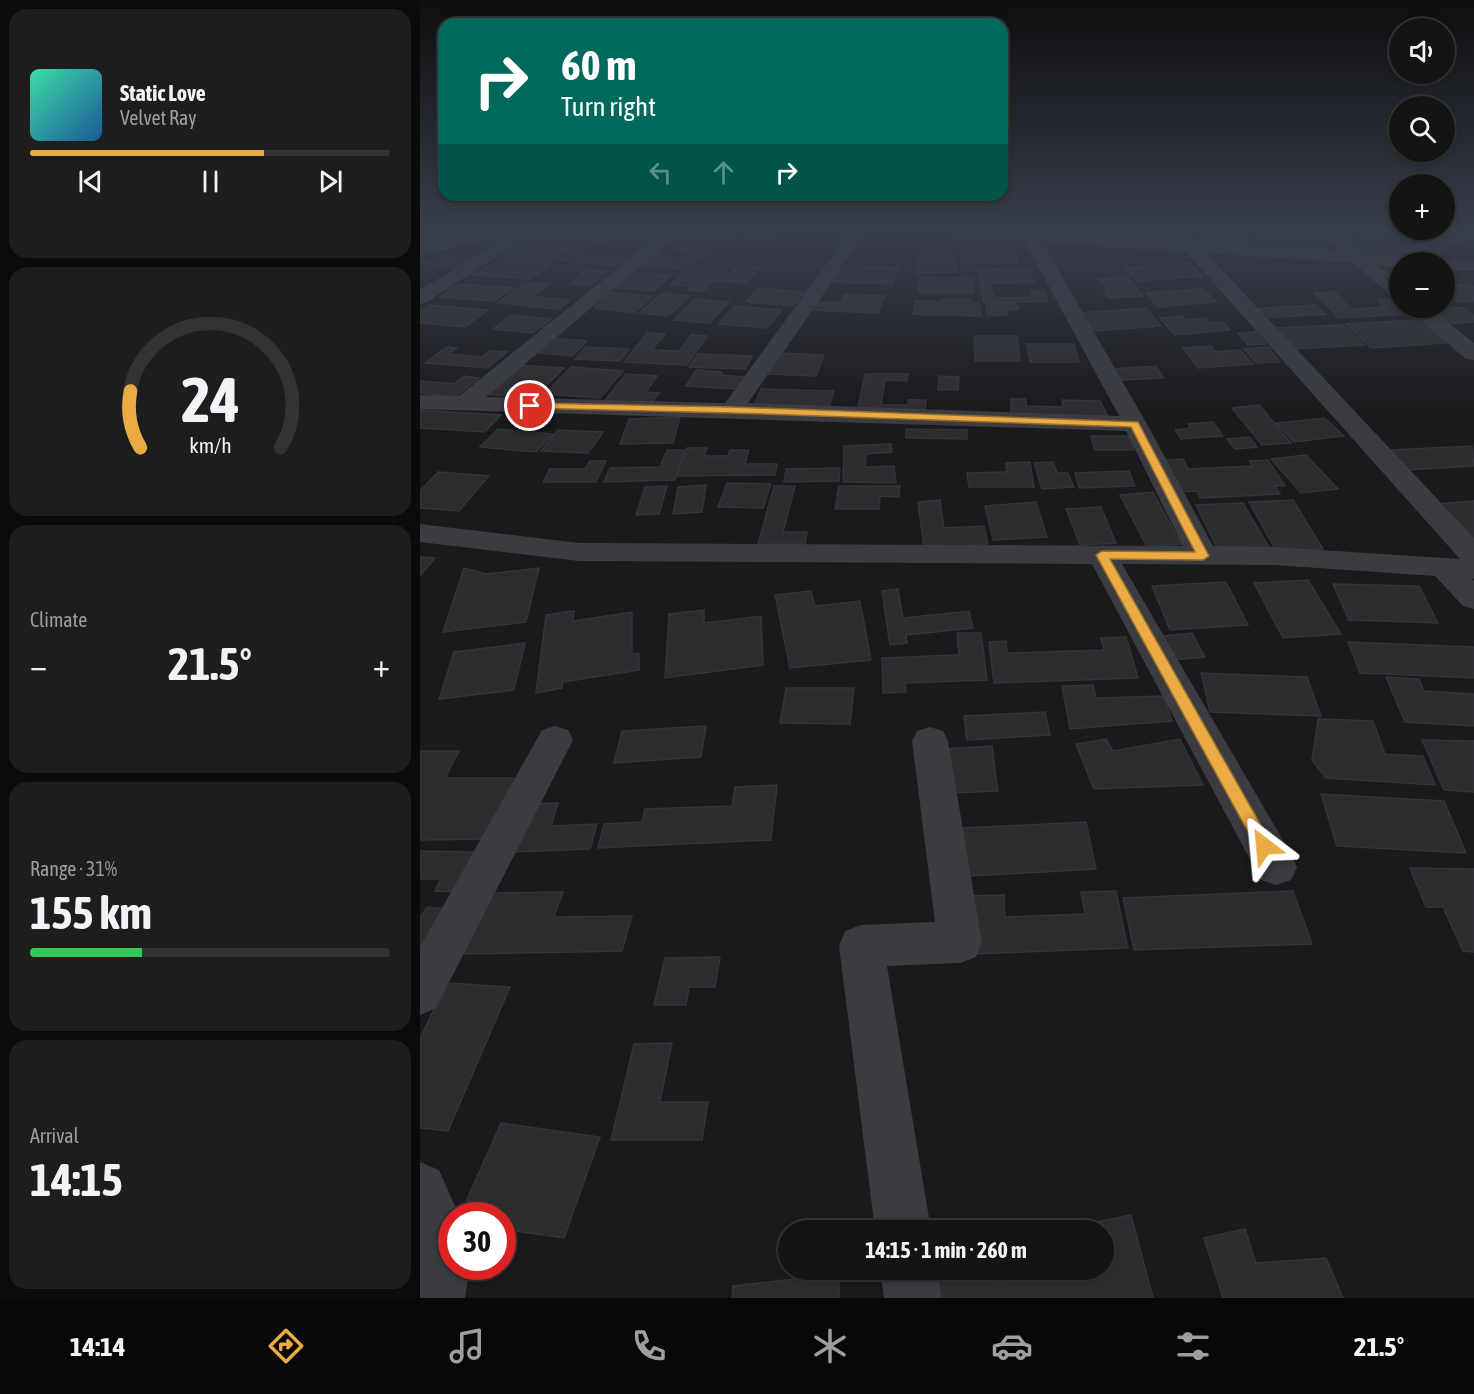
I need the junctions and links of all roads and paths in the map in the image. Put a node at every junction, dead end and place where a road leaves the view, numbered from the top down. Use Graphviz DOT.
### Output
graph roads {
  1 [pos="600,292"];
  2 [pos="816,292"];
  3 [pos="1061,292"];
  4 [pos="1232,292"];
  5 [pos="1430,318"];
  6 [pos="1474,354"];
  7 [pos="420,402"];
  8 [pos="462,405"];
  9 [pos="732,410"];
  10 [pos="1135,424"];
  11 [pos="420,534"];
  12 [pos="1102,555"];
  13 [pos="1203,556"];
  14 [pos="1474,556"];
  15 [pos="1443,567"];
  16 [pos="1474,569"];
  17 [pos="1474,599"];
  18 [pos="555,740"];
  19 [pos="930,741"];
  20 [pos="1276,867"];
  21 [pos="420,992"];
  22 [pos="420,1189"];
  23 [pos="902,1220"];
  24 [pos="911,1280"];
  25 [pos="436,1298"];
  26 [pos="913,1298"];
  1 -- 8 [label="street"];
  2 -- 9 [label="street"];
  3 -- 10 [label="street"];
  4 -- 14 [label="street"];
  5 -- 6 [label="street"];
  7 -- 8 [label="street"];
  8 -- 9 [label="street"];
  9 -- 10 [label="street"];
  10 -- 13 [label="street"];
  11 -- 12 [label="street"];
  12 -- 13 [label="street"];
  12 -- 20 [label="street"];
  13 -- 15 [label="street"];
  15 -- 16 [label="street"];
  15 -- 17 [label="street"];
  18 -- 21 [label="street"];
  19 -- 23 [label="street"];
  22 -- 25 [label="street"];
  24 -- 26 [label="street"];
}
